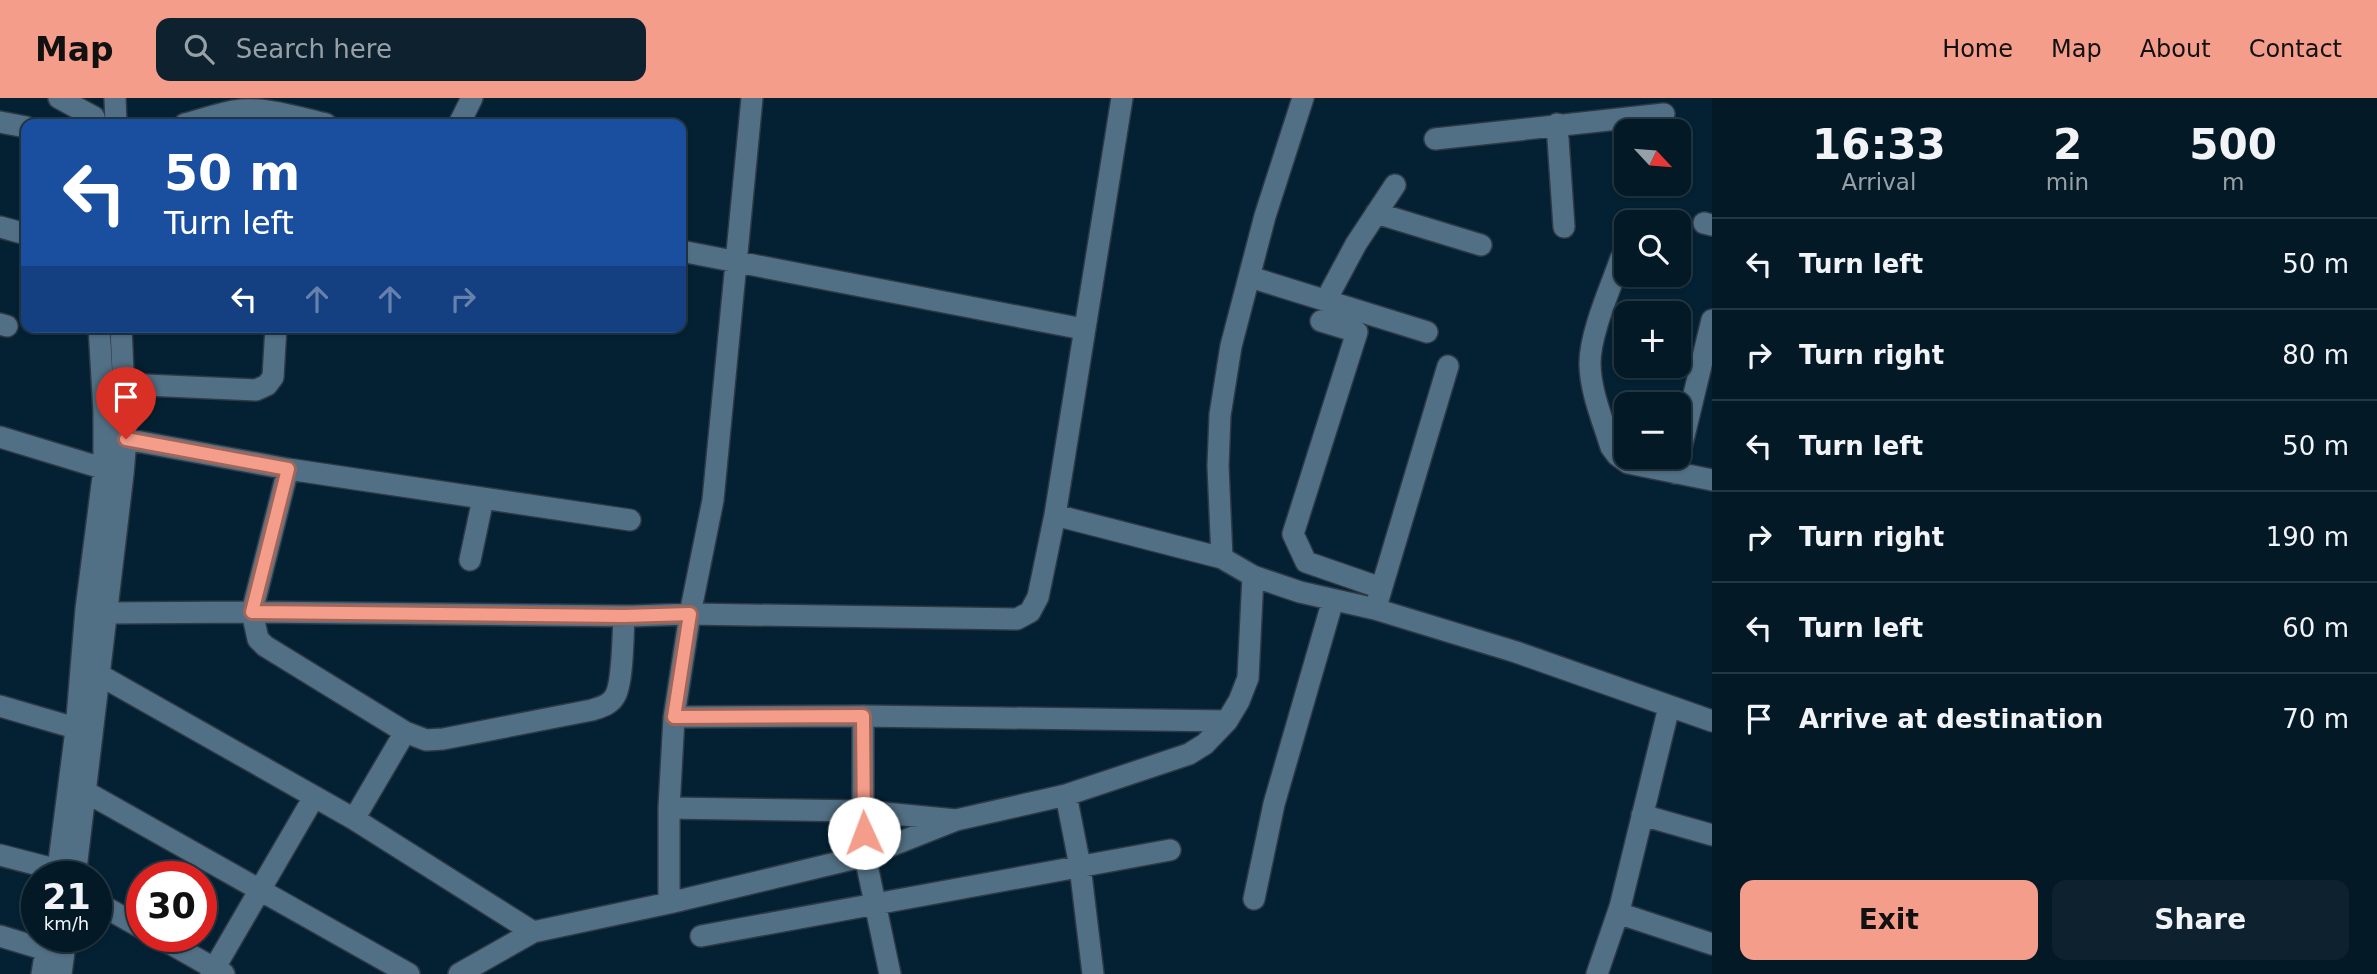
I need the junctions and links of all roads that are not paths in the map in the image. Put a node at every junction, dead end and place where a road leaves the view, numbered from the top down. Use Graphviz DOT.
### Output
graph roads {
  1 [pos="59,98"];
  2 [pos="115,98"];
  3 [pos="472,98"];
  4 [pos="752,98"];
  5 [pos="1122,98"];
  6 [pos="1303,98"];
  7 [pos="1611,108"];
  8 [pos="94,113"];
  9 [pos="1664,114"];
  10 [pos="116,119"];
  11 [pos="203,119"];
  12 [pos="307,119"];
  13 [pos="462,119"];
  14 [pos="0,122"];
  15 [pos="1556,124"];
  16 [pos="21,126"];
  17 [pos="1435,139"];
  18 [pos="1395,185"];
  19 [pos="1376,213"];
  20 [pos="0,227"];
  21 [pos="1564,227"];
  22 [pos="21,233"];
  23 [pos="1481,245"];
  24 [pos="686,252"];
  25 [pos="736,262"];
  26 [pos="1250,276"];
  27 [pos="1614,279"];
  28 [pos="1320,306"];
  29 [pos="1712,320"];
  30 [pos="1083,329"];
  31 [pos="1427,332"];
  32 [pos="99,333"];
  33 [pos="121,333"];
  34 [pos="276,333"];
  35 [pos="1448,366"];
  36 [pos="123,384"];
  37 [pos="104,435"];
  38 [pos="0,437"];
  39 [pos="126,439"];
  40 [pos="288,469"];
  41 [pos="113,472"];
  42 [pos="1675,473"];
  43 [pos="1712,480"];
  44 [pos="483,499"];
  45 [pos="1055,515"];
  46 [pos="630,520"];
  47 [pos="1222,558"];
  48 [pos="470,560"];
  49 [pos="1257,578"];
  50 [pos="1378,598"];
  51 [pos="1333,600"];
  52 [pos="252,612"];
  53 [pos="107,613"];
  54 [pos="690,614"];
  55 [pos="624,616"];
  56 [pos="91,670"];
  57 [pos="0,706"];
  58 [pos="1669,707"];
  59 [pos="863,716"];
  60 [pos="674,717"];
  61 [pos="1227,721"];
  62 [pos="1712,721"];
  63 [pos="85,731"];
  64 [pos="405,732"];
  65 [pos="86,792"];
  66 [pos="1066,795"];
  67 [pos="314,797"];
  68 [pos="669,808"];
  69 [pos="863,811"];
  70 [pos="1642,815"];
  71 [pos="354,819"];
  72 [pos="956,820"];
  73 [pos="1712,835"];
  74 [pos="1170,850"];
  75 [pos="0,855"];
  76 [pos="865,856"];
  77 [pos="65,861"];
  78 [pos="67,861"];
  79 [pos="21,862"];
  80 [pos="1080,866"];
  81 [pos="259,891"];
  82 [pos="1254,900"];
  83 [pos="669,903"];
  84 [pos="876,905"];
  85 [pos="1619,907"];
  86 [pos="533,932"];
  87 [pos="0,936"];
  88 [pos="701,936"];
  89 [pos="21,939"];
  90 [pos="1712,944"];
  91 [pos="46,952"];
  92 [pos="64,952"];
  93 [pos="183,952"];
  94 [pos="216,972"];
  95 [pos="42,974"];
  96 [pos="61,974"];
  97 [pos="409,974"];
  98 [pos="459,974"];
  99 [pos="890,974"];
  100 [pos="1093,974"];
  101 [pos="1597,974"];
  1 -- 8 [label="street"];
  2 -- 10 [label="street"];
  3 -- 13 [label="street"];
  4 -- 25 [label="street"];
  5 -- 30 [label="street"];
  6 -- 26 [label="street"];
  7 -- 9 [label="street"];
  7 -- 15 [label="street"];
  11 -- 12 [label="street"];
  14 -- 16 [label="street"];
  15 -- 17 [label="street"];
  15 -- 21 [label="street"];
  18 -- 19 [label="street"];
  19 -- 23 [label="street"];
  19 -- 28 [label="street"];
  20 -- 22 [label="street"];
  24 -- 25 [label="street"];
  25 -- 30 [label="street"];
  25 -- 54 [label="street"];
  26 -- 28 [label="street"];
  26 -- 47 [label="street"];
  27 -- 42 [label="street"];
  28 -- 31 [label="street"];
  28 -- 50 [label="street"];
  29 -- 42 [label="street"];
  30 -- 45 [label="street"];
  32 -- 37 [label="street"];
  33 -- 36 [label="street"];
  34 -- 36 [label="street"];
  35 -- 50 [label="street"];
  36 -- 39 [label="street"];
  37 -- 39 [label="street"];
  37 -- 41 [label="street"];
  38 -- 41 [label="street"];
  39 -- 40 [label="street"];
  39 -- 41 [label="street"];
  40 -- 44 [label="street"];
  40 -- 52 [label="street"];
  41 -- 53 [label="street"];
  41 -- 56 [label="street"];
  42 -- 43 [label="street"];
  44 -- 46 [label="street"];
  44 -- 48 [label="street"];
  45 -- 47 [label="street"];
  45 -- 54 [label="street"];
  47 -- 49 [label="street"];
  49 -- 51 [label="street"];
  49 -- 61 [label="street"];
  50 -- 51 [label="street"];
  50 -- 58 [label="street"];
  51 -- 82 [label="street"];
  52 -- 53 [label="street"];
  52 -- 55 [label="street"];
  52 -- 64 [label="street"];
  53 -- 56 [label="street"];
  54 -- 55 [label="street"];
  54 -- 60 [label="street"];
  55 -- 64 [label="street"];
  56 -- 63 [label="street"];
  56 -- 67 [label="street"];
  57 -- 63 [label="street"];
  58 -- 62 [label="street"];
  58 -- 70 [label="street"];
  59 -- 60 [label="street"];
  59 -- 61 [label="street"];
  59 -- 69 [label="street"];
  60 -- 68 [label="street"];
  61 -- 66 [label="street"];
  63 -- 65 [label="street"];
  63 -- 77 [label="street"];
  64 -- 71 [label="street"];
  65 -- 78 [label="street"];
  65 -- 81 [label="street"];
  66 -- 72 [label="street"];
  66 -- 80 [label="street"];
  67 -- 71 [label="street"];
  67 -- 81 [label="street"];
  68 -- 69 [label="street"];
  68 -- 83 [label="street"];
  69 -- 72 [label="street"];
  69 -- 76 [label="street"];
  70 -- 73 [label="street"];
  70 -- 85 [label="street"];
  71 -- 86 [label="street"];
  72 -- 76 [label="street"];
  74 -- 80 [label="street"];
  75 -- 79 [label="street"];
  76 -- 83 [label="street"];
  76 -- 84 [label="street"];
  80 -- 84 [label="street"];
  80 -- 100 [label="street"];
  81 -- 94 [label="street"];
  81 -- 97 [label="street"];
  83 -- 86 [label="street"];
  84 -- 88 [label="street"];
  84 -- 99 [label="street"];
  85 -- 90 [label="street"];
  85 -- 101 [label="street"];
  86 -- 98 [label="street"];
  87 -- 89 [label="street"];
  91 -- 95 [label="street"];
  92 -- 96 [label="street"];
  93 -- 94 [label="street"];
}
